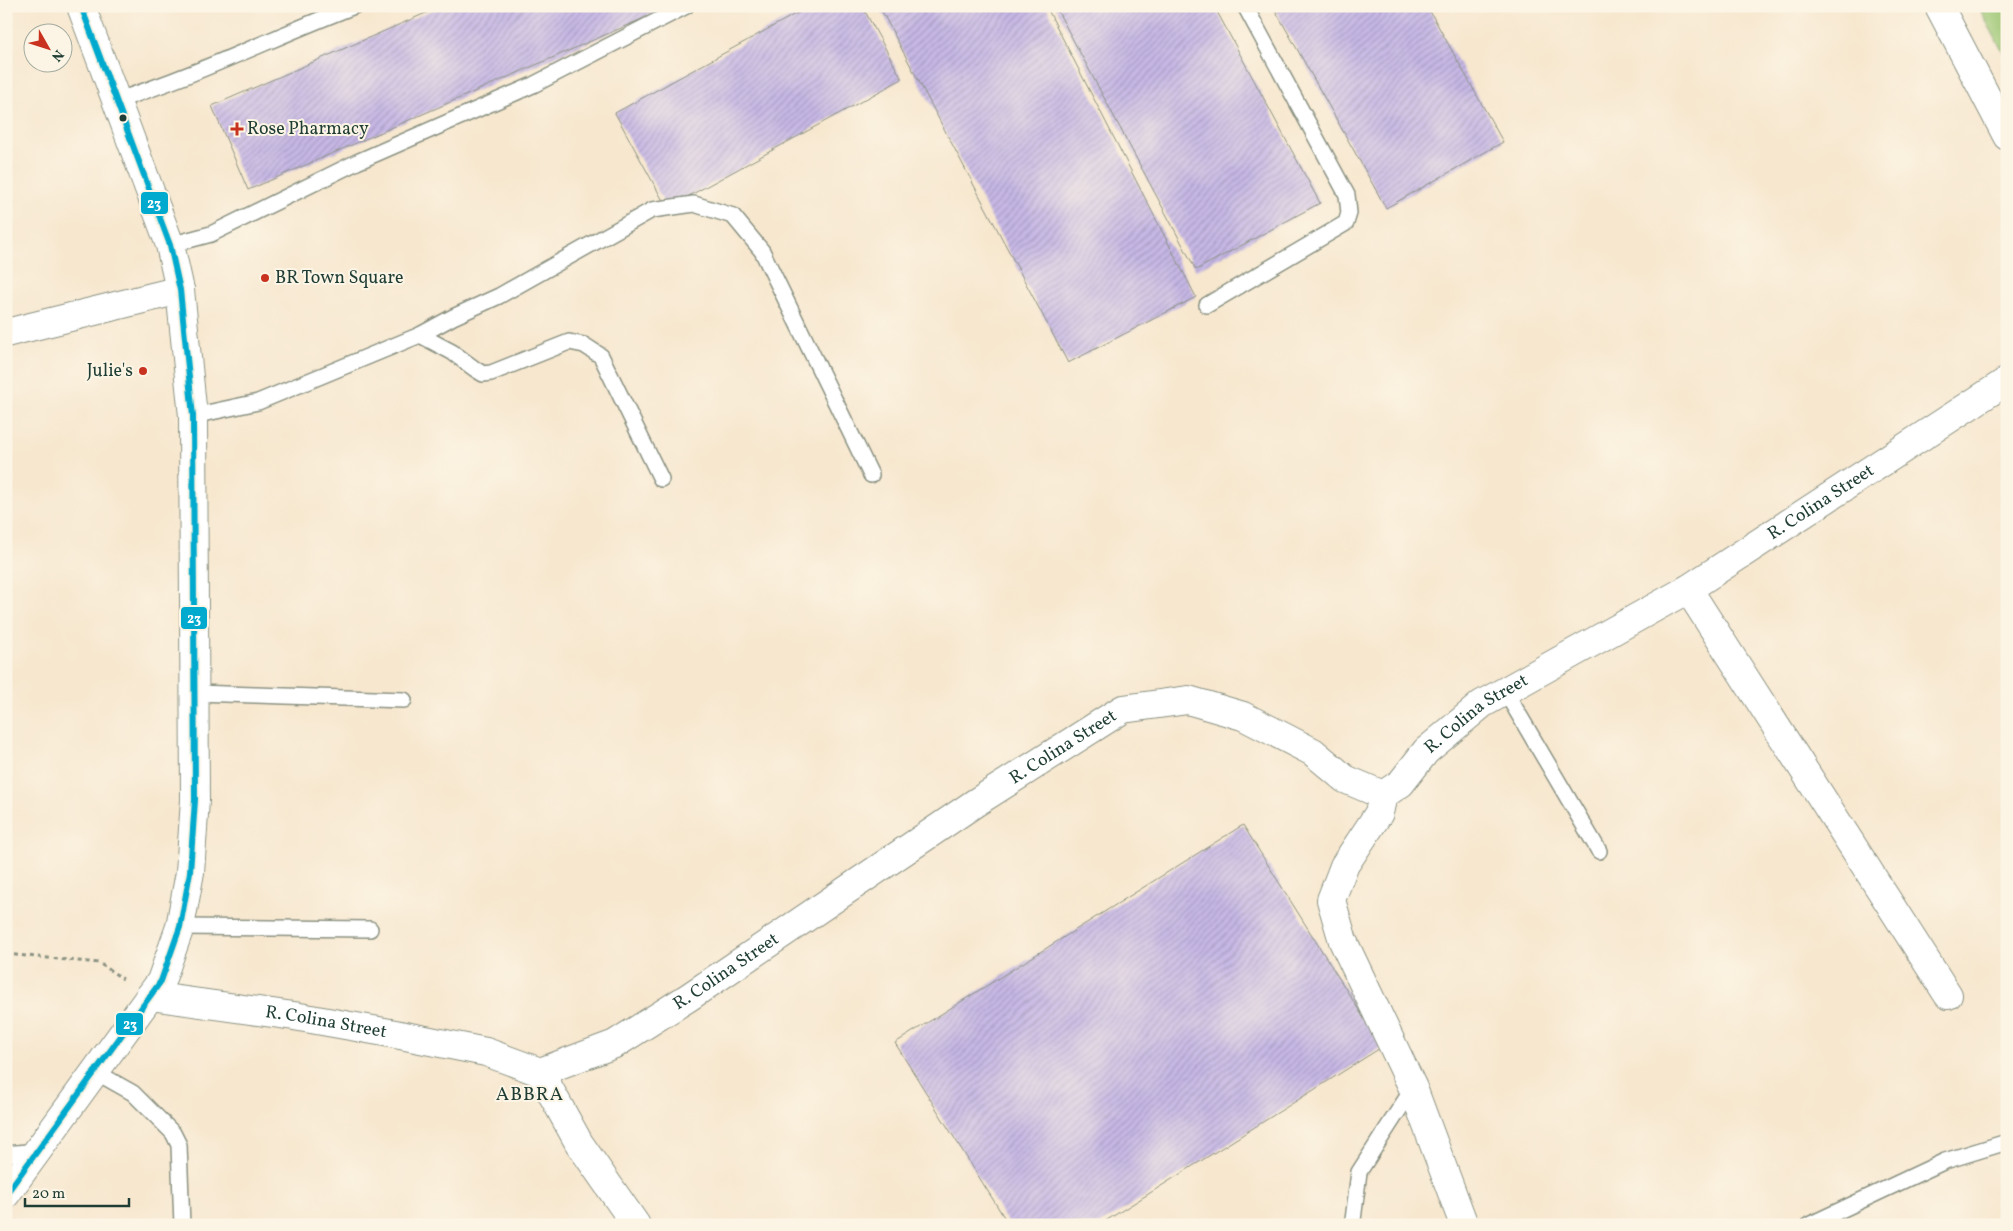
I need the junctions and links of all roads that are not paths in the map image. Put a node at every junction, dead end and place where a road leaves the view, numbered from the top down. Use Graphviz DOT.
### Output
graph roads {
  1 [pos="81,6"];
  2 [pos="354,6"];
  3 [pos="686,6"];
  4 [pos="1245,6"];
  5 [pos="1939,6"];
  6 [pos="115,101"];
  7 [pos="2007,136"];
  8 [pos="170,245"];
  9 [pos="180,290"];
  10 [pos="1207,305"];
  11 [pos="6,333"];
  12 [pos="420,335"];
  13 [pos="2007,381"];
  14 [pos="192,416"];
  15 [pos="871,475"];
  16 [pos="661,479"];
  17 [pos="1688,589"];
  18 [pos="1505,691"];
  19 [pos="196,693"];
  20 [pos="404,700"];
  21 [pos="1383,795"];
  22 [pos="1599,851"];
  23 [pos="180,927"];
  24 [pos="370,929"];
  25 [pos="1948,995"];
  26 [pos="150,996"];
  27 [pos="94,1071"];
  28 [pos="540,1072"];
  29 [pos="1413,1088"];
  30 [pos="2007,1142"];
  31 [pos="36,1151"];
  32 [pos="6,1154"];
  33 [pos="6,1194"];
  34 [pos="182,1225"];
  35 [pos="636,1225"];
  36 [pos="1355,1225"];
  37 [pos="1464,1225"];
  38 [pos="1809,1225"];
  1 -- 6 [label="main road"];
  2 -- 6 [label="lane"];
  3 -- 8 [label="lane"];
  4 -- 10 [label="lane"];
  5 -- 7 [label="main road"];
  6 -- 8 [label="main road"];
  8 -- 9 [label="main road"];
  9 -- 11 [label="main road"];
  9 -- 14 [label="main road"];
  12 -- 14 [label="lane"];
  12 -- 15 [label="lane"];
  12 -- 16 [label="lane"];
  13 -- 17 [label="main road, R. Colina Street"];
  14 -- 19 [label="main road"];
  17 -- 18 [label="main road, R. Colina Street"];
  17 -- 25 [label="main road"];
  18 -- 21 [label="main road, R. Colina Street"];
  18 -- 22 [label="lane"];
  19 -- 20 [label="lane"];
  19 -- 23 [label="main road"];
  21 -- 28 [label="main road, R. Colina Street"];
  21 -- 29 [label="main road"];
  23 -- 24 [label="lane"];
  23 -- 26 [label="main road"];
  26 -- 27 [label="main road"];
  26 -- 28 [label="main road, R. Colina Street"];
  27 -- 31 [label="main road"];
  27 -- 34 [label="lane"];
  28 -- 35 [label="main road"];
  29 -- 36 [label="lane"];
  29 -- 37 [label="main road"];
  30 -- 38 [label="lane"];
  31 -- 32 [label="lane"];
  31 -- 33 [label="main road"];
}
